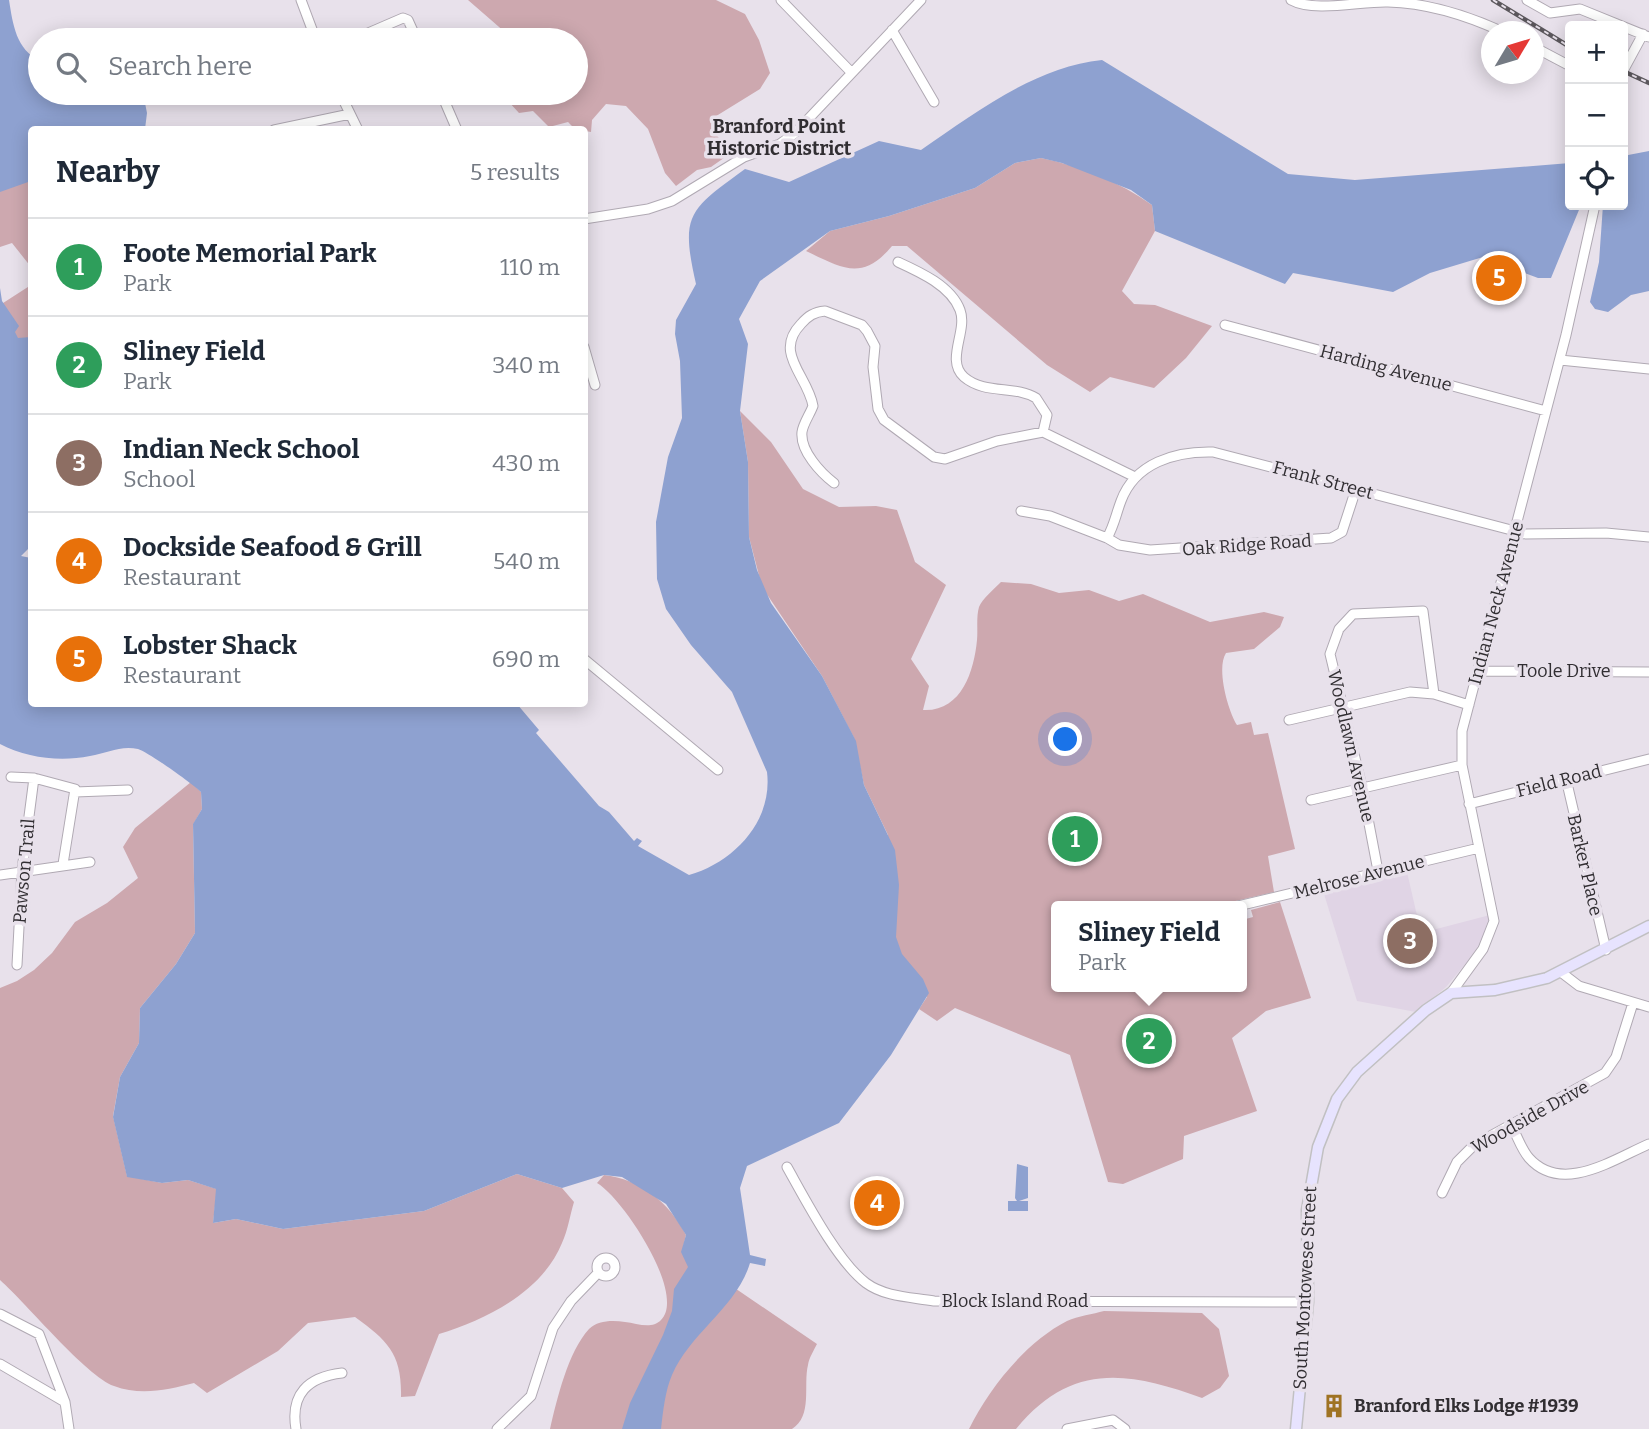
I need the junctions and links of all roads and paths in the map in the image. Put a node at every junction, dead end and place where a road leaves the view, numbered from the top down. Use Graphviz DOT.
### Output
graph roads {
  1 [pos="301,0"];
  2 [pos="781,0"];
  3 [pos="921,0"];
  4 [pos="1292,0"];
  5 [pos="1527,0"];
  6 [pos="1582,4"];
  7 [pos="1481,23"];
  8 [pos="312,28"];
  9 [pos="380,28"];
  10 [pos="412,28"];
  11 [pos="892,30"];
  12 [pos="1646,36"];
  13 [pos="1544,52"];
  14 [pos="1565,63"];
  15 [pos="1628,63"];
  16 [pos="851,72"];
  17 [pos="934,102"];
  18 [pos="346,105"];
  19 [pos="446,105"];
  20 [pos="351,114"];
  21 [pos="293,126"];
  22 [pos="356,126"];
  23 [pos="455,126"];
  24 [pos="1594,210"];
  25 [pos="588,218"];
  26 [pos="898,262"];
  27 [pos="1225,325"];
  28 [pos="1560,360"];
  29 [pos="588,361"];
  30 [pos="1649,369"];
  31 [pos="595,385"];
  32 [pos="1546,411"];
  33 [pos="1043,432"];
  34 [pos="1135,477"];
  35 [pos="834,483"];
  36 [pos="1356,489"];
  37 [pos="1021,511"];
  38 [pos="1515,533"];
  39 [pos="1649,537"];
  40 [pos="1107,538"];
  41 [pos="588,662"];
  42 [pos="1478,671"];
  43 [pos="1649,672"];
  44 [pos="1434,694"];
  45 [pos="1469,705"];
  46 [pos="1344,707"];
  47 [pos="1289,720"];
  48 [pos="1649,759"];
  49 [pos="1462,765"];
  50 [pos="718,770"];
  51 [pos="12,777"];
  52 [pos="34,778"];
  53 [pos="1566,779"];
  54 [pos="1362,787"];
  55 [pos="128,790"];
  56 [pos="75,792"];
  57 [pos="1311,800"];
  58 [pos="1469,804"];
  59 [pos="1479,848"];
  60 [pos="89,862"];
  61 [pos="64,864"];
  62 [pos="22,870"];
  63 [pos="1378,871"];
  64 [pos="0,875"];
  65 [pos="1247,904"];
  66 [pos="1649,926"];
  67 [pos="1606,950"];
  68 [pos="17,964"];
  69 [pos="1562,973"];
  70 [pos="1451,993"];
  71 [pos="1633,1003"];
  72 [pos="1649,1007"];
  73 [pos="1511,1125"];
  74 [pos="1649,1143"];
  75 [pos="786,1167"];
  76 [pos="1442,1193"];
  77 [pos="598,1273"];
  78 [pos="1308,1302"];
  79 [pos="0,1314"];
  80 [pos="0,1364"];
  81 [pos="342,1373"];
  82 [pos="65,1402"];
  83 [pos="1298,1428"];
  84 [pos="69,1429"];
  85 [pos="296,1429"];
  86 [pos="497,1429"];
  87 [pos="1067,1429"];
  88 [pos="1125,1429"];
  1 -- 8 [label="street"];
  2 -- 16 [label="street"];
  3 -- 11 [label="street"];
  4 -- 7 [label="street"];
  5 -- 6 [label="street"];
  6 -- 12 [label="street"];
  9 -- 10 [label="street"];
  11 -- 16 [label="street"];
  11 -- 17 [label="street"];
  12 -- 15 [label="street"];
  13 -- 14 [label="street"];
  16 -- 25 [label="street"];
  18 -- 20 [label="street"];
  19 -- 23 [label="street"];
  20 -- 21 [label="street"];
  20 -- 22 [label="street"];
  24 -- 28 [label="street, Indian Neck Avenue"];
  26 -- 33 [label="street"];
  27 -- 32 [label="street, Harding Avenue"];
  28 -- 30 [label="street"];
  28 -- 32 [label="street, Indian Neck Avenue"];
  29 -- 31 [label="street"];
  32 -- 38 [label="street, Indian Neck Avenue"];
  33 -- 34 [label="street"];
  33 -- 35 [label="street"];
  34 -- 36 [label="street, Frank Street"];
  34 -- 40 [label="street"];
  36 -- 38 [label="street, Frank Street"];
  36 -- 40 [label="street, Oak Ridge Road"];
  37 -- 40 [label="street, Oak Ridge Road"];
  38 -- 39 [label="street, Frank Street"];
  38 -- 42 [label="street, Indian Neck Avenue"];
  41 -- 50 [label="street"];
  42 -- 43 [label="street, Toole Drive"];
  42 -- 45 [label="street, Indian Neck Avenue"];
  44 -- 45 [label="street"];
  44 -- 46 [label="street"];
  44 -- 46 [label="street, Woodlawn Avenue"];
  45 -- 49 [label="street, Indian Neck Avenue"];
  46 -- 47 [label="street"];
  46 -- 54 [label="street, Woodlawn Avenue"];
  48 -- 53 [label="street, Field Road"];
  49 -- 54 [label="street"];
  49 -- 58 [label="street, Indian Neck Avenue"];
  51 -- 52 [label="street"];
  52 -- 56 [label="street"];
  52 -- 62 [label="street, Pawson Trail"];
  53 -- 58 [label="street, Field Road"];
  53 -- 67 [label="street, Barker Place"];
  54 -- 57 [label="street"];
  54 -- 63 [label="street, Woodlawn Avenue"];
  55 -- 56 [label="street"];
  56 -- 61 [label="street"];
  58 -- 59 [label="street, Indian Neck Avenue"];
  59 -- 63 [label="street, Melrose Avenue"];
  59 -- 70 [label="street, Indian Neck Avenue"];
  60 -- 61 [label="street"];
  61 -- 62 [label="street"];
  62 -- 64 [label="street"];
  62 -- 68 [label="street, Pawson Trail"];
  63 -- 65 [label="street, Melrose Avenue"];
  66 -- 67 [label="main road, South Montowese Street"];
  67 -- 69 [label="main road, South Montowese Street"];
  69 -- 70 [label="main road, South Montowese Street"];
  69 -- 71 [label="street"];
  70 -- 78 [label="main road, South Montowese Street"];
  71 -- 72 [label="street"];
  71 -- 73 [label="street, Woodside Drive"];
  73 -- 74 [label="street"];
  73 -- 76 [label="street, Woodside Drive"];
  75 -- 78 [label="street, Block Island Road"];
  77 -- 86 [label="street"];
  78 -- 83 [label="main road, South Montowese Street"];
  79 -- 82 [label="street"];
  80 -- 82 [label="street"];
  81 -- 85 [label="street"];
  82 -- 84 [label="street"];
  87 -- 88 [label="street"];
}
